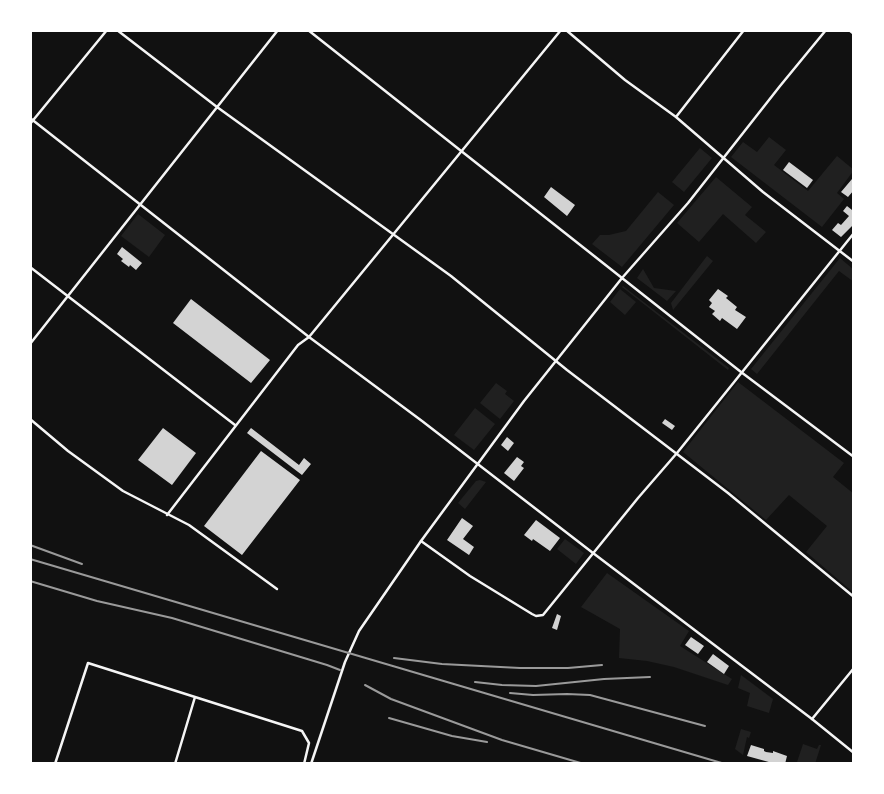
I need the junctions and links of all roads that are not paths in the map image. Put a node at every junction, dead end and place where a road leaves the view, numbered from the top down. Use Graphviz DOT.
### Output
graph roads {
  1 [pos="107,30"];
  2 [pos="117,30"];
  3 [pos="278,30"];
  4 [pos="307,30"];
  5 [pos="564,30"];
  6 [pos="744,30"];
  7 [pos="826,30"];
  8 [pos="849,30"];
  9 [pos="854,34"];
  10 [pos="217,107"];
  11 [pos="676,117"];
  12 [pos="31,121"];
  13 [pos="462,150"];
  14 [pos="723,159"];
  15 [pos="140,205"];
  16 [pos="854,233"];
  17 [pos="393,234"];
  18 [pos="840,251"];
  19 [pos="854,262"];
  20 [pos="30,267"];
  21 [pos="622,278"];
  22 [pos="68,296"];
  23 [pos="309,337"];
  24 [pos="30,344"];
  25 [pos="556,361"];
  26 [pos="741,372"];
  27 [pos="30,419"];
  28 [pos="236,426"];
  29 [pos="677,453"];
  30 [pos="854,457"];
  31 [pos="477,464"];
  32 [pos="167,515"];
  33 [pos="421,541"];
  34 [pos="593,553"];
  35 [pos="277,589"];
  36 [pos="854,597"];
  37 [pos="854,668"];
  38 [pos="195,697"];
  39 [pos="812,719"];
  40 [pos="854,753"];
  41 [pos="55,764"];
  42 [pos="175,764"];
  43 [pos="304,764"];
  44 [pos="311,764"];
  1 -- 12 [label="street"];
  2 -- 10 [label="street"];
  3 -- 10 [label="street"];
  4 -- 13 [label="street"];
  5 -- 11 [label="street"];
  5 -- 13 [label="street"];
  6 -- 11 [label="street"];
  7 -- 14 [label="street"];
  8 -- 9 [label="street"];
  10 -- 15 [label="street"];
  10 -- 17 [label="street"];
  11 -- 14 [label="street"];
  12 -- 15 [label="street"];
  13 -- 17 [label="street"];
  13 -- 21 [label="street"];
  14 -- 18 [label="street"];
  14 -- 21 [label="street"];
  15 -- 22 [label="street"];
  15 -- 23 [label="street"];
  16 -- 18 [label="street"];
  17 -- 23 [label="street"];
  17 -- 25 [label="street"];
  18 -- 19 [label="street"];
  18 -- 26 [label="street"];
  20 -- 22 [label="street"];
  21 -- 25 [label="street"];
  21 -- 26 [label="street"];
  22 -- 24 [label="street"];
  22 -- 28 [label="street"];
  23 -- 28 [label="street"];
  23 -- 31 [label="street"];
  25 -- 29 [label="street"];
  25 -- 31 [label="street"];
  26 -- 29 [label="street"];
  26 -- 30 [label="street"];
  27 -- 32 [label="street"];
  28 -- 32 [label="street"];
  29 -- 34 [label="street"];
  29 -- 36 [label="street"];
  31 -- 33 [label="street"];
  31 -- 34 [label="street"];
  32 -- 35 [label="street"];
  33 -- 34 [label="street"];
  33 -- 44 [label="street"];
  34 -- 39 [label="street"];
  37 -- 39 [label="street"];
  38 -- 41 [label="street"];
  38 -- 42 [label="street"];
  38 -- 43 [label="street"];
  39 -- 40 [label="street"];
}
